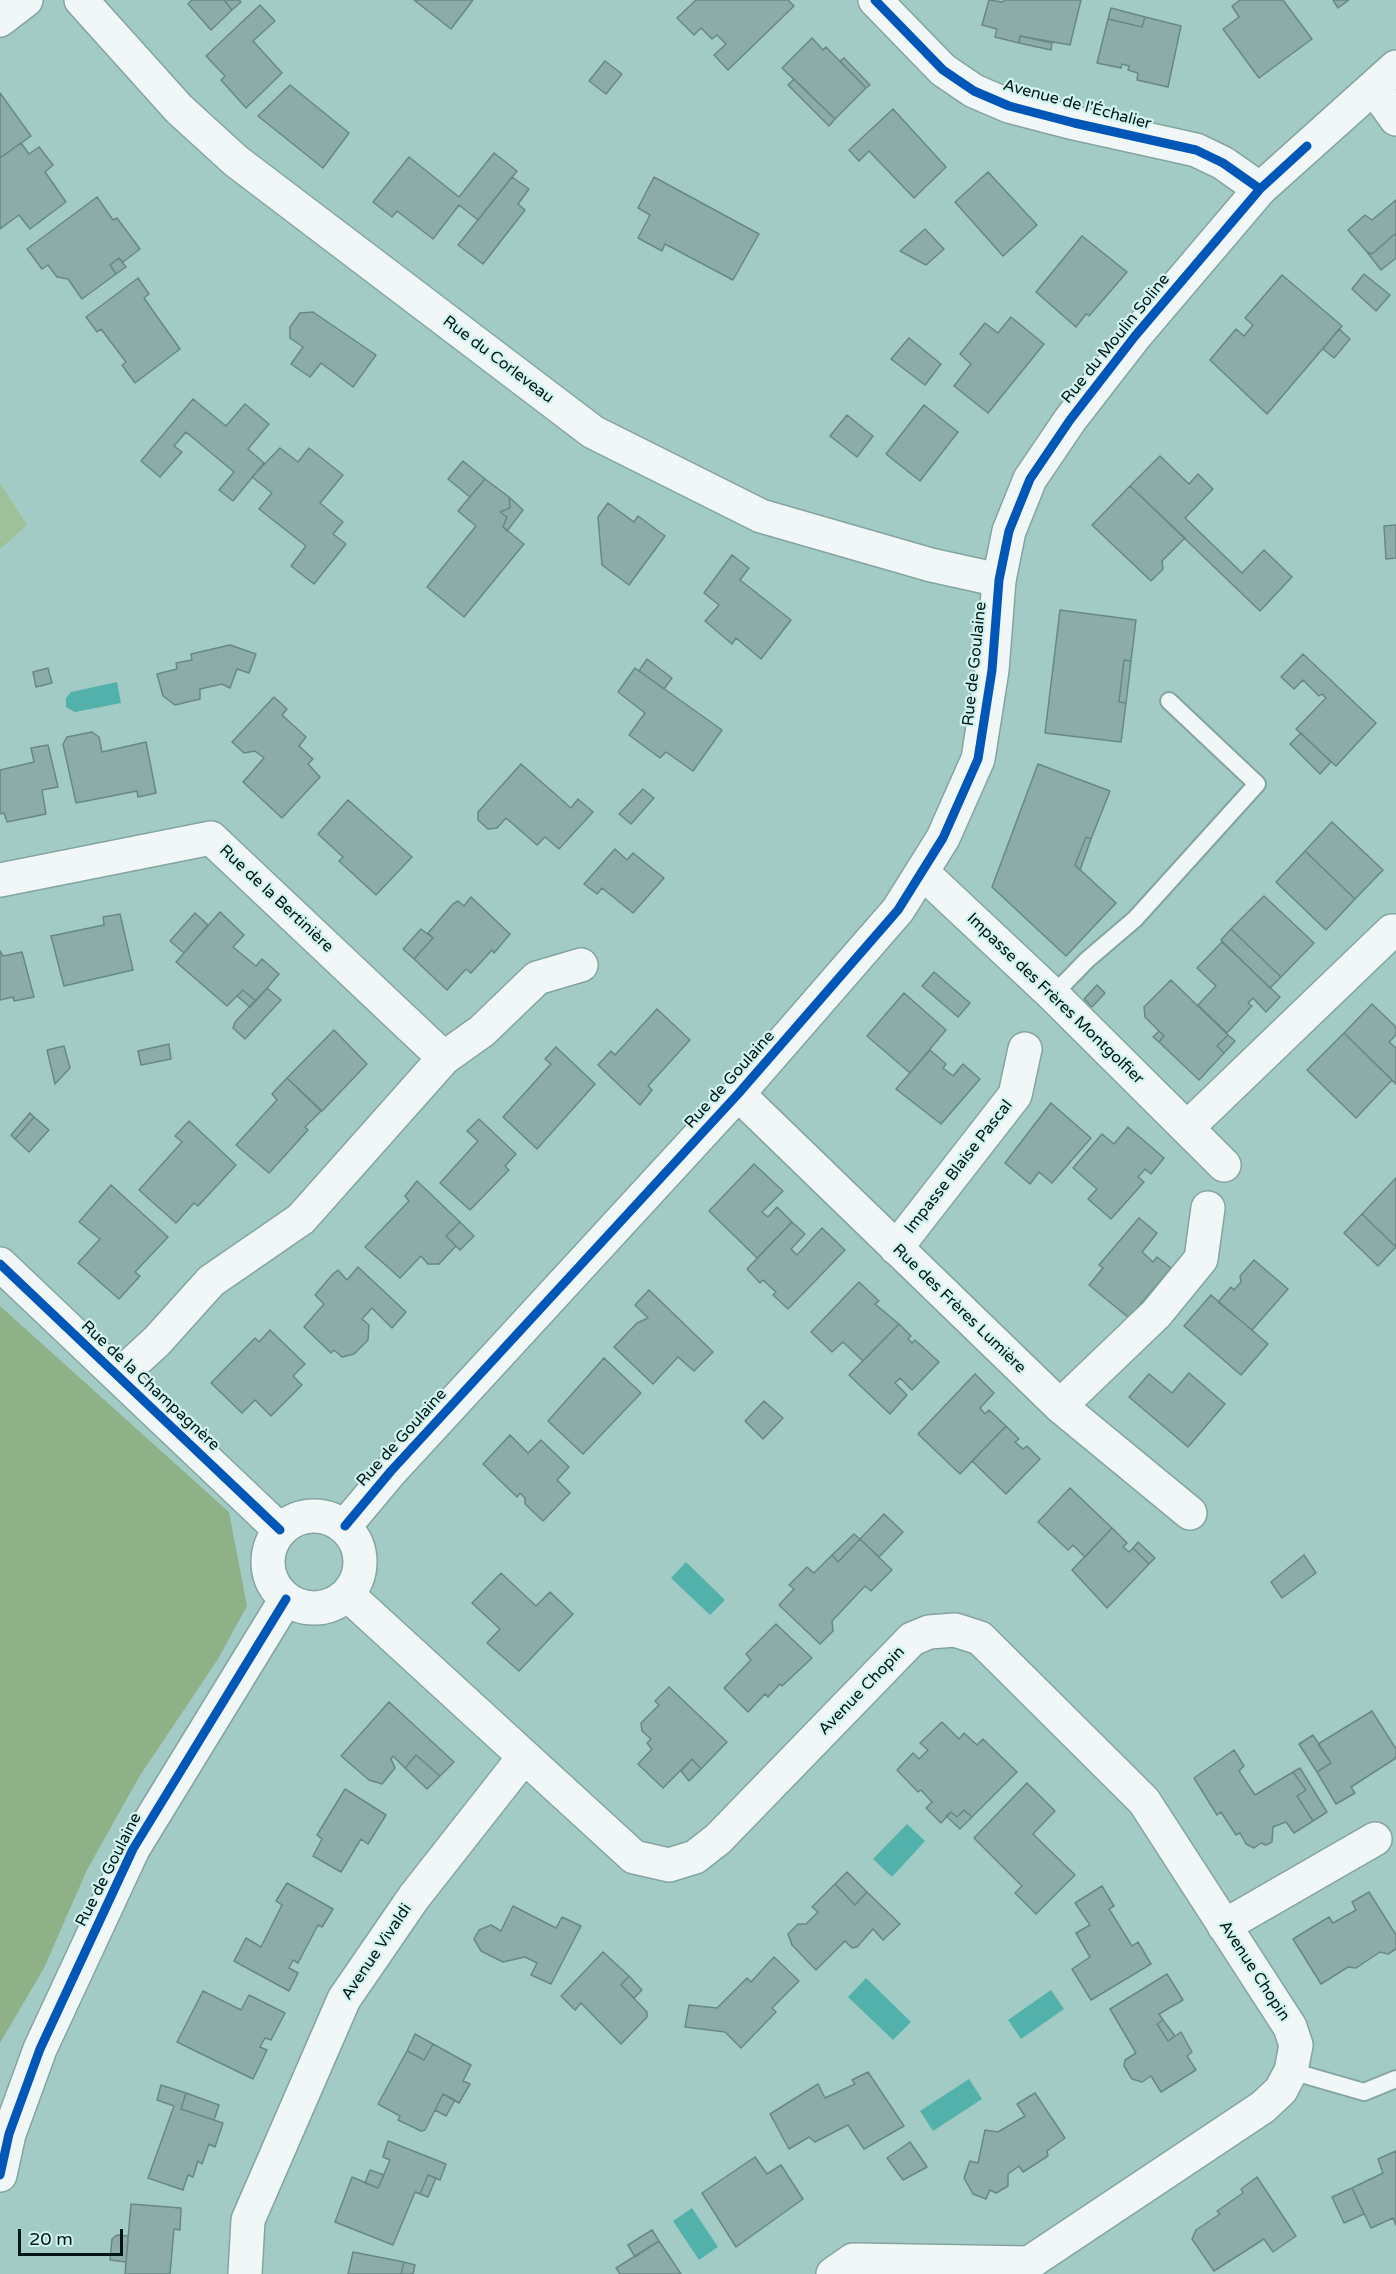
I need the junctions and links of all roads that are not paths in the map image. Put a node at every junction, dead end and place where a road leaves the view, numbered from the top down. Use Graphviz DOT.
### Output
graph roads {
  1 [pos="26,0"];
  2 [pos="81,0"];
  3 [pos="874,0"];
  4 [pos="0,20"];
  5 [pos="1385,78"];
  6 [pos="1396,119"];
  7 [pos="1260,189"];
  8 [pos="999,580"];
  9 [pos="1169,701"];
  10 [pos="922,872"];
  11 [pos="0,880"];
  12 [pos="1396,931"];
  13 [pos="581,964"];
  14 [pos="1053,995"];
  15 [pos="1025,1049"];
  16 [pos="444,1058"];
  17 [pos="738,1094"];
  18 [pos="1188,1127"];
  19 [pos="1224,1165"];
  20 [pos="1208,1208"];
  21 [pos="896,1248"];
  22 [pos="0,1264"];
  23 [pos="119,1376"];
  24 [pos="1060,1406"];
  25 [pos="1190,1513"];
  26 [pos="345,1526"];
  27 [pos="280,1530"];
  28 [pos="348,1595"];
  29 [pos="286,1599"];
  30 [pos="524,1757"];
  31 [pos="1376,1839"];
  32 [pos="1224,1926"];
  33 [pos="1291,2071"];
  34 [pos="1396,2079"];
  35 [pos="0,2175"];
  36 [pos="1029,2268"];
  37 [pos="245,2274"];
  38 [pos="833,2274"];
  1 -- 4 [label="street"];
  2 -- 8 [label="street, Rue du Corleveau"];
  3 -- 7 [label="street, Avenue de l'Échalier"];
  5 -- 6 [label="street"];
  5 -- 7 [label="street, Rue du Moulin Soline"];
  7 -- 8 [label="street, Rue du Moulin Soline"];
  8 -- 10 [label="street, Rue de Goulaine"];
  9 -- 14 [label="lane"];
  10 -- 14 [label="street, Impasse des Frères Montgolfier"];
  10 -- 17 [label="street, Rue de Goulaine"];
  11 -- 16 [label="street, Rue de la Bertinière"];
  12 -- 18 [label="street"];
  13 -- 16 [label="street"];
  14 -- 18 [label="street, Impasse des Frères Montgolfier"];
  15 -- 21 [label="street, Impasse Blaise Pascal"];
  16 -- 23 [label="street"];
  17 -- 21 [label="street, Rue des Frères Lumière"];
  17 -- 26 [label="street, Rue de Goulaine"];
  18 -- 19 [label="street, Impasse des Frères Montgolfier"];
  20 -- 24 [label="street"];
  21 -- 24 [label="street, Rue des Frères Lumière"];
  22 -- 23 [label="street, Rue de la Champagnère"];
  23 -- 27 [label="street, Rue de la Champagnère"];
  24 -- 25 [label="street, Rue des Frères Lumière"];
  26 -- 27 [label="street"];
  26 -- 28 [label="street"];
  27 -- 29 [label="street"];
  28 -- 29 [label="street"];
  28 -- 30 [label="street, Avenue Chopin"];
  29 -- 35 [label="street, Rue de Goulaine"];
  30 -- 32 [label="street, Avenue Chopin"];
  30 -- 37 [label="street, Avenue Vivaldi"];
  31 -- 32 [label="street"];
  32 -- 33 [label="street, Avenue Chopin"];
  33 -- 34 [label="lane"];
  33 -- 36 [label="street, Avenue Chopin"];
  36 -- 38 [label="street, Avenue Chopin"];
}
